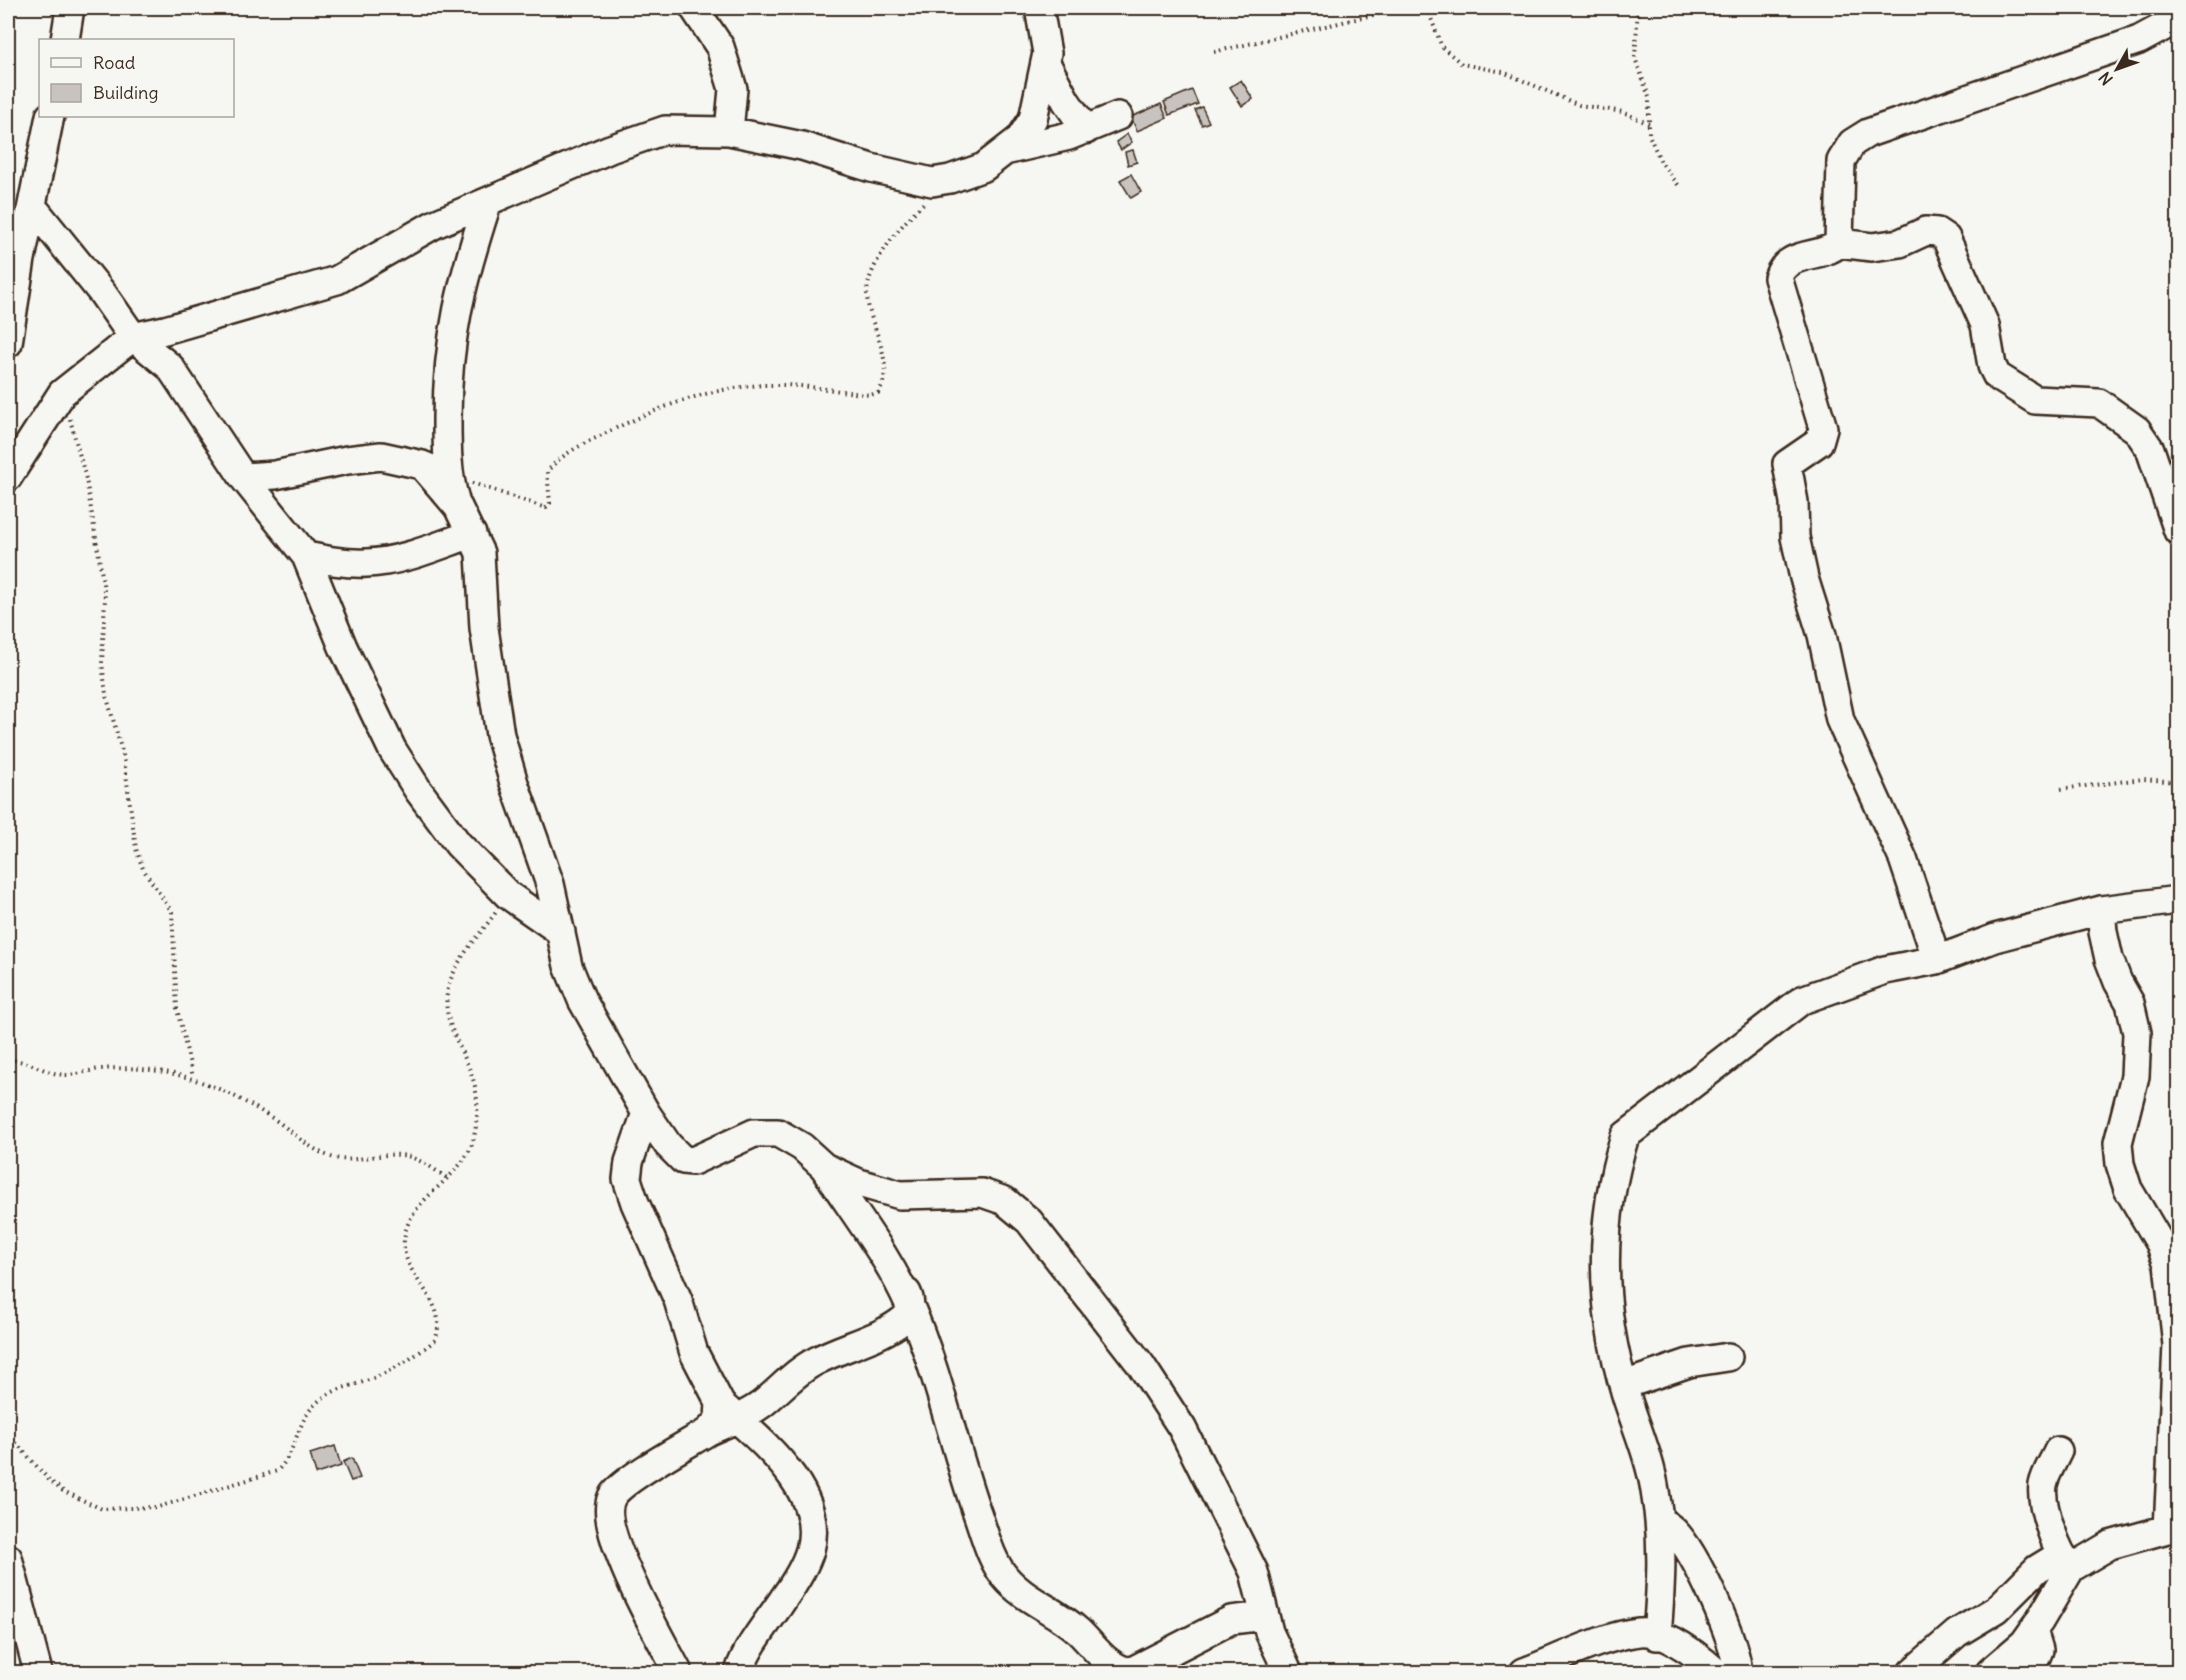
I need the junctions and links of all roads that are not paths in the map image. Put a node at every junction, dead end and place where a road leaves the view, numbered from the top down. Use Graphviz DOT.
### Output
graph roads {
  1 [pos="70,8"];
  2 [pos="694,8"];
  3 [pos="1040,8"];
  4 [pos="2178,19"];
  5 [pos="65,39"];
  6 [pos="1046,63"];
  7 [pos="1118,116"];
  8 [pos="50,117"];
  9 [pos="1086,130"];
  10 [pos="729,131"];
  11 [pos="1009,150"];
  12 [pos="487,204"];
  13 [pos="32,206"];
  14 [pos="1839,243"];
  15 [pos="133,337"];
  16 [pos="8,343"];
  17 [pos="423,465"];
  18 [pos="448,476"];
  19 [pos="8,477"];
  20 [pos="243,477"];
  21 [pos="458,507"];
  22 [pos="2178,531"];
  23 [pos="472,534"];
  24 [pos="306,556"];
  25 [pos="2178,900"];
  26 [pos="2101,910"];
  27 [pos="561,932"];
  28 [pos="1936,960"];
  29 [pos="646,1113"];
  30 [pos="824,1167"];
  31 [pos="900,1195"];
  32 [pos="867,1230"];
  33 [pos="909,1304"];
  34 [pos="1728,1357"];
  35 [pos="1624,1385"];
  36 [pos="729,1411"];
  37 [pos="2058,1451"];
  38 [pos="1659,1520"];
  39 [pos="2173,1528"];
  40 [pos="8,1558"];
  41 [pos="2066,1561"];
  42 [pos="1265,1616"];
  43 [pos="2033,1630"];
  44 [pos="1657,1636"];
  45 [pos="42,1668"];
  46 [pos="678,1672"];
  47 [pos="739,1672"];
  48 [pos="1288,1672"];
  49 [pos="1524,1672"];
  50 [pos="1716,1672"];
  51 [pos="1738,1672"];
  52 [pos="1912,1672"];
  53 [pos="1990,1672"];
  54 [pos="2030,1672"];
  1 -- 5 [label="street"];
  2 -- 10 [label="street"];
  3 -- 6 [label="street"];
  4 -- 14 [label="street"];
  6 -- 9 [label="street"];
  6 -- 11 [label="street"];
  7 -- 9 [label="street"];
  8 -- 13 [label="street"];
  9 -- 11 [label="street"];
  10 -- 11 [label="street"];
  10 -- 12 [label="street"];
  12 -- 15 [label="street"];
  12 -- 18 [label="street"];
  13 -- 15 [label="street"];
  13 -- 16 [label="street"];
  14 -- 22 [label="street"];
  14 -- 28 [label="street"];
  15 -- 19 [label="street"];
  15 -- 20 [label="street"];
  17 -- 18 [label="street"];
  17 -- 20 [label="street"];
  17 -- 21 [label="street"];
  18 -- 21 [label="street"];
  20 -- 24 [label="street"];
  21 -- 23 [label="street"];
  23 -- 24 [label="street"];
  23 -- 27 [label="street"];
  24 -- 27 [label="street"];
  25 -- 26 [label="street"];
  26 -- 28 [label="street"];
  26 -- 39 [label="street"];
  27 -- 29 [label="street"];
  28 -- 35 [label="street"];
  29 -- 30 [label="street"];
  29 -- 36 [label="street"];
  30 -- 31 [label="street"];
  30 -- 32 [label="street"];
  30 -- 33 [label="street"];
  31 -- 32 [label="street"];
  31 -- 42 [label="street"];
  32 -- 33 [label="street"];
  33 -- 36 [label="street"];
  33 -- 42 [label="street"];
  34 -- 35 [label="street"];
  35 -- 38 [label="street"];
  36 -- 46 [label="street"];
  36 -- 47 [label="street"];
  37 -- 41 [label="street"];
  38 -- 44 [label="street"];
  38 -- 51 [label="street"];
  39 -- 41 [label="street"];
  40 -- 45 [label="street"];
  41 -- 43 [label="street"];
  41 -- 52 [label="street"];
  42 -- 48 [label="street"];
  43 -- 53 [label="street"];
  43 -- 54 [label="street"];
  44 -- 49 [label="street"];
  44 -- 50 [label="street"];
}
